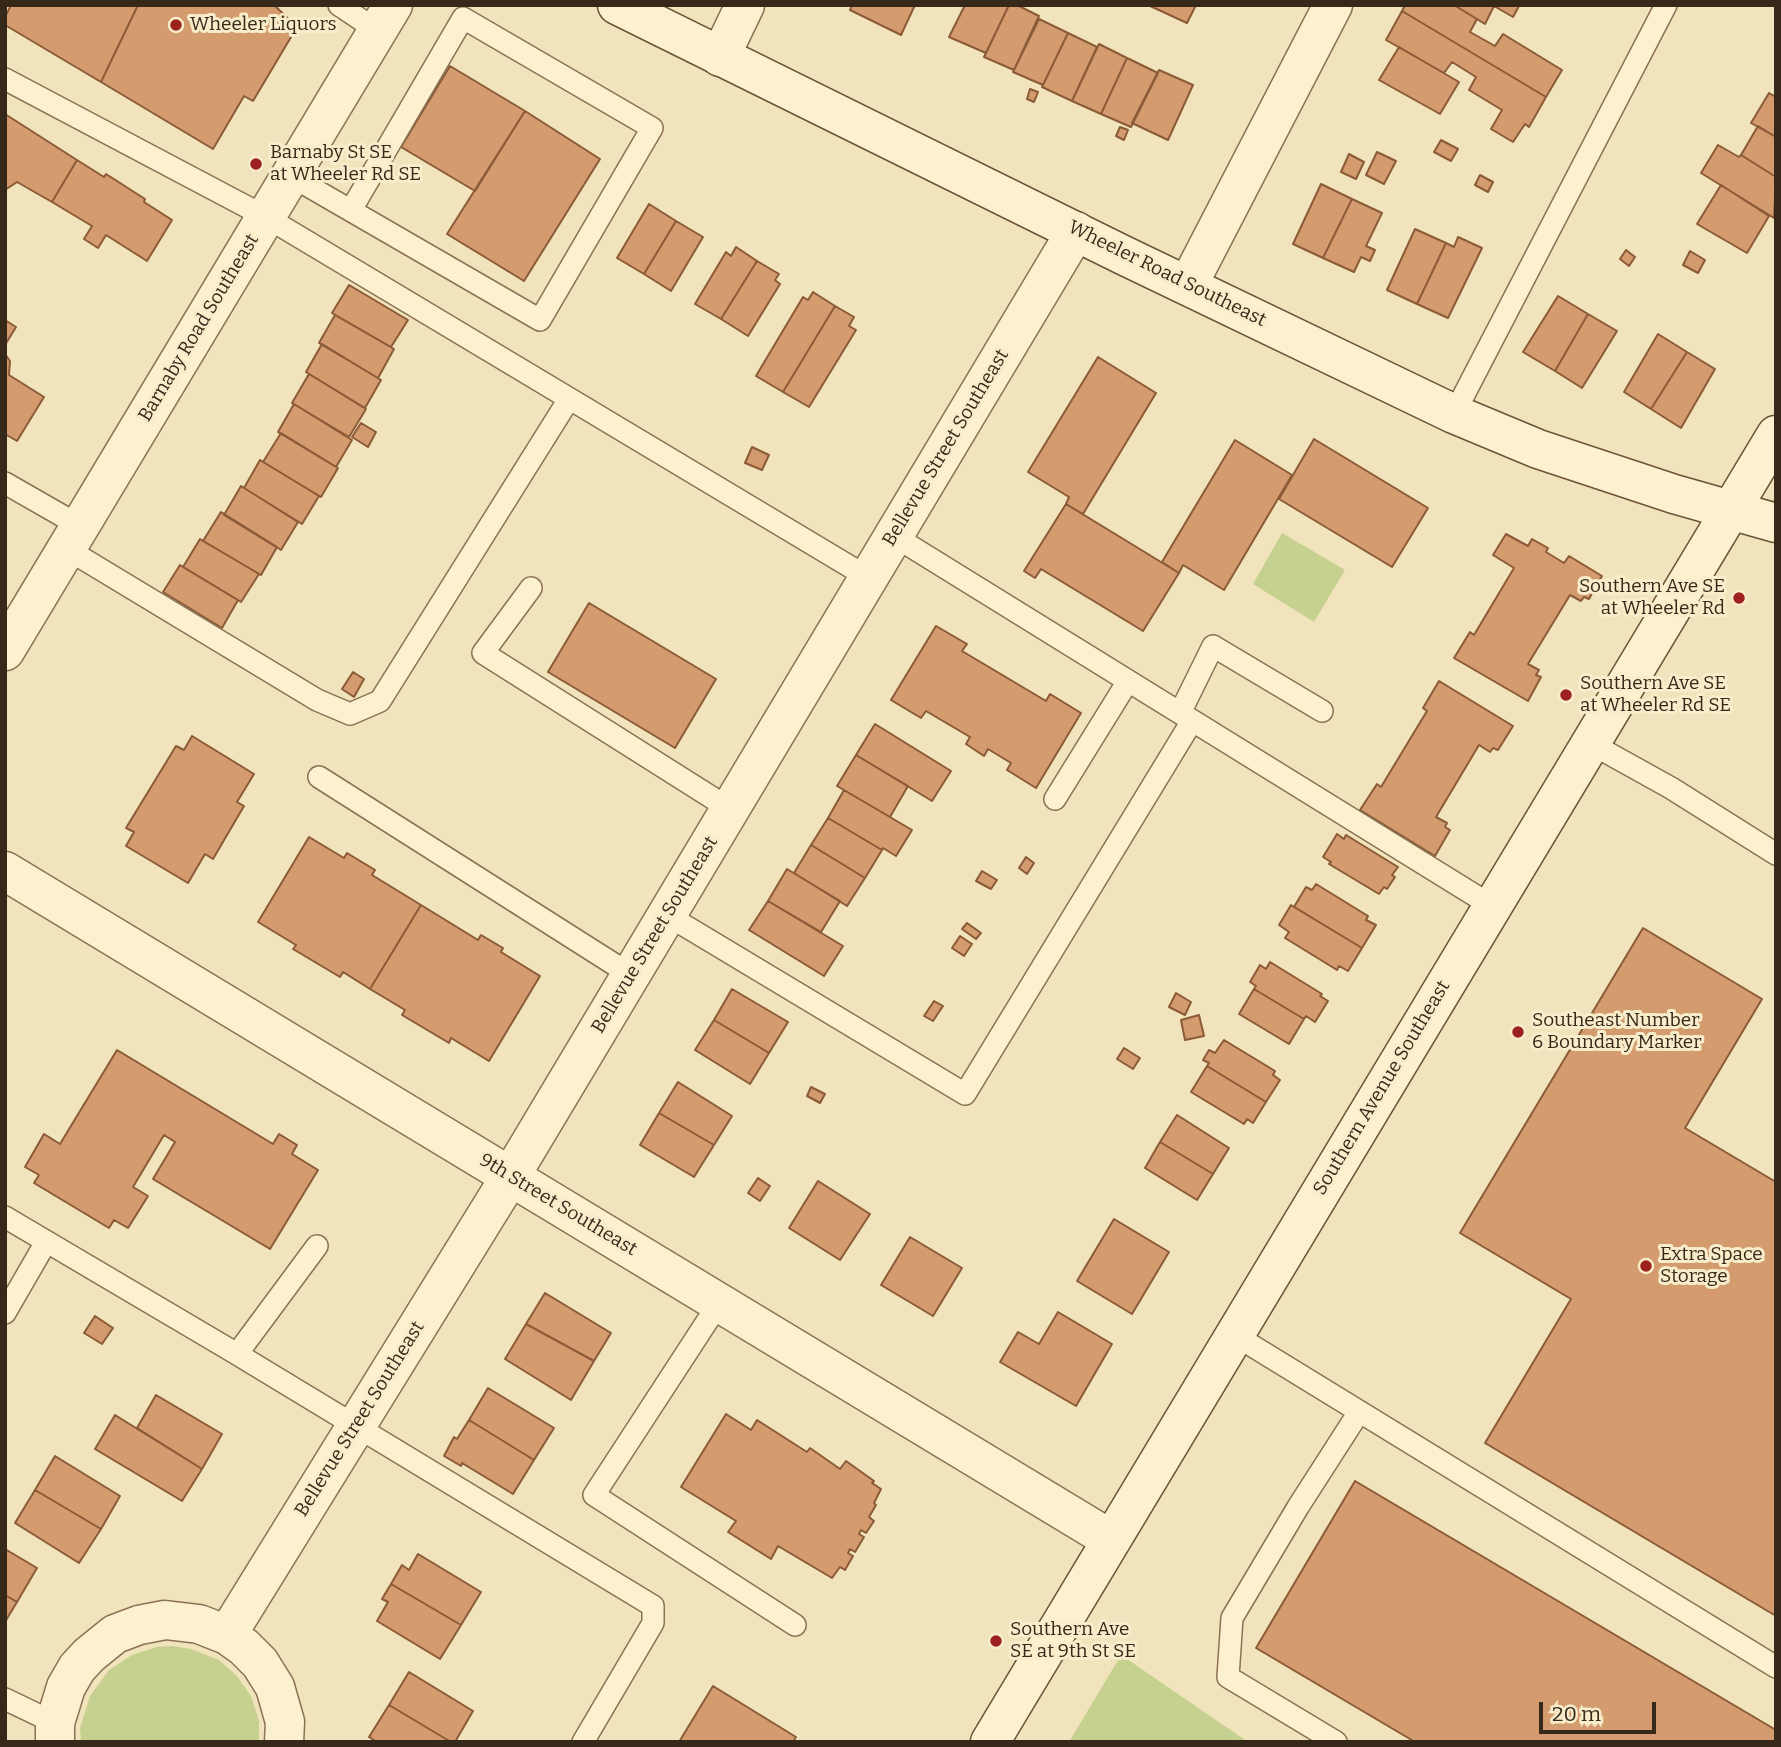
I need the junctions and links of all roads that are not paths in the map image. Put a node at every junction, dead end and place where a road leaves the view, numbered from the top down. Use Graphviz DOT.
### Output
graph roads {
  1 [pos="340,5"];
  2 [pos="617,5"];
  3 [pos="745,5"];
  4 [pos="1333,5"];
  5 [pos="1666,5"];
  6 [pos="386,18"];
  7 [pos="720,57"];
  8 [pos="5,79"];
  9 [pos="291,176"];
  10 [pos="351,210"];
  11 [pos="266,217"];
  12 [pos="1076,231"];
  13 [pos="1188,285"];
  14 [pos="569,399"];
  15 [pos="1454,414"];
  16 [pos="1776,435"];
  17 [pos="5,483"];
  18 [pos="1731,510"];
  19 [pos="1776,523"];
  20 [pos="894,536"];
  21 [pos="74,538"];
  22 [pos="869,578"];
  23 [pos="531,587"];
  24 [pos="5,651"];
  25 [pos="1128,681"];
  26 [pos="1322,710"];
  27 [pos="1186,717"];
  28 [pos="1590,743"];
  29 [pos="319,777"];
  30 [pos="1055,799"];
  31 [pos="730,809"];
  32 [pos="1776,854"];
  33 [pos="5,871"];
  34 [pos="1492,906"];
  35 [pos="667,915"];
  36 [pos="631,975"];
  37 [pos="510,1177"];
  38 [pos="5,1217"];
  39 [pos="46,1242"];
  40 [pos="317,1246"];
  41 [pos="719,1303"];
  42 [pos="5,1313"];
  43 [pos="1233,1334"];
  44 [pos="237,1354"];
  45 [pos="1359,1412"];
  46 [pos="355,1426"];
  47 [pos="1110,1539"];
  48 [pos="795,1625"];
  49 [pos="227,1635"];
  50 [pos="1776,1667"];
  51 [pos="5,1699"];
  52 [pos="55,1732"];
  53 [pos="284,1742"];
  54 [pos="583,1742"];
  55 [pos="990,1742"];
  56 [pos="1336,1742"];
  1 -- 6 [label="lane"];
  2 -- 7 [label="street, Wheeler Road Southeast"];
  3 -- 7 [label="street"];
  4 -- 13 [label="street"];
  5 -- 15 [label="lane"];
  6 -- 9 [label="street, Barnaby Road Southeast"];
  7 -- 12 [label="street, Wheeler Road Southeast"];
  8 -- 11 [label="lane"];
  9 -- 10 [label="lane"];
  9 -- 11 [label="street, Barnaby Road Southeast"];
  10 -- 10 [label="lane"];
  11 -- 14 [label="lane"];
  11 -- 21 [label="street, Barnaby Road Southeast"];
  12 -- 13 [label="street, Wheeler Road Southeast"];
  12 -- 20 [label="street, Bellevue Street Southeast"];
  13 -- 15 [label="street, Wheeler Road Southeast"];
  14 -- 21 [label="lane"];
  14 -- 22 [label="lane"];
  15 -- 18 [label="street, Wheeler Road Southeast"];
  16 -- 18 [label="street, Southern Avenue Southeast"];
  17 -- 21 [label="lane"];
  18 -- 19 [label="street, Wheeler Road Southeast"];
  18 -- 28 [label="street, Southern Avenue Southeast"];
  20 -- 22 [label="street, Bellevue Street Southeast"];
  20 -- 25 [label="lane"];
  21 -- 24 [label="street, Barnaby Road Southeast"];
  22 -- 31 [label="street, Bellevue Street Southeast"];
  23 -- 31 [label="lane"];
  25 -- 27 [label="lane"];
  25 -- 30 [label="lane"];
  26 -- 27 [label="lane"];
  27 -- 34 [label="lane"];
  27 -- 35 [label="lane"];
  28 -- 32 [label="lane"];
  28 -- 34 [label="street, Southern Avenue Southeast"];
  29 -- 36 [label="lane"];
  31 -- 35 [label="street, Bellevue Street Southeast"];
  33 -- 37 [label="street, 9th Street Southeast"];
  34 -- 43 [label="street, Southern Avenue Southeast"];
  35 -- 36 [label="street, Bellevue Street Southeast"];
  36 -- 37 [label="street, Bellevue Street Southeast"];
  37 -- 41 [label="street, 9th Street Southeast"];
  37 -- 46 [label="street, Bellevue Street Southeast"];
  38 -- 39 [label="lane"];
  39 -- 42 [label="lane"];
  39 -- 44 [label="lane"];
  40 -- 44 [label="lane"];
  41 -- 47 [label="street, 9th Street Southeast"];
  41 -- 48 [label="lane"];
  43 -- 45 [label="lane"];
  43 -- 47 [label="street, Southern Avenue Southeast"];
  44 -- 46 [label="lane"];
  45 -- 50 [label="lane"];
  45 -- 56 [label="lane"];
  46 -- 49 [label="street, Bellevue Street Southeast"];
  46 -- 54 [label="lane"];
  47 -- 55 [label="street, Southern Avenue Southeast"];
  49 -- 52 [label="street"];
  49 -- 53 [label="street"];
  51 -- 52 [label="lane"];
}
